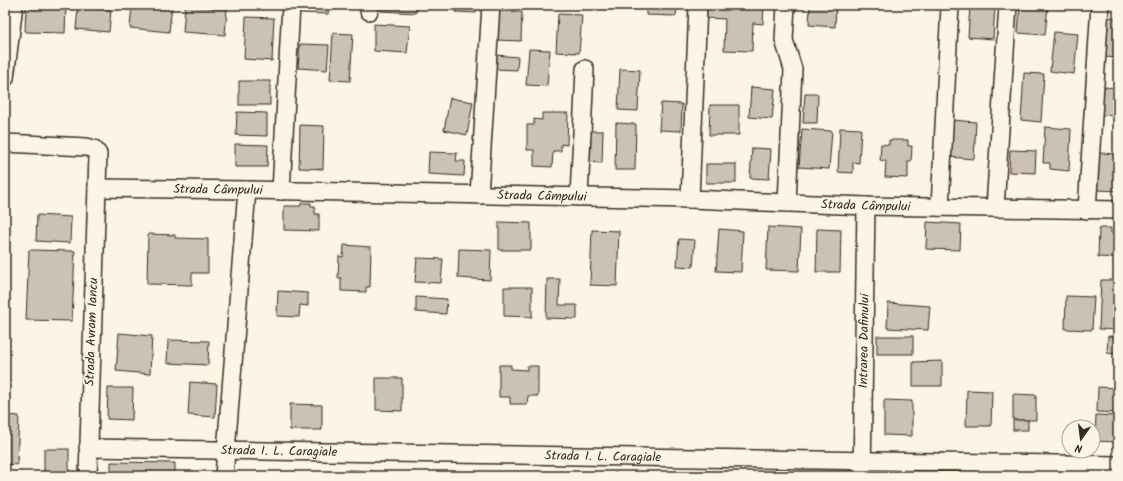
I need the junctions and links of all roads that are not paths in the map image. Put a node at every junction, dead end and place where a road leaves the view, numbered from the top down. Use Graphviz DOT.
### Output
graph roads {
  1 [pos="14,5"];
  2 [pos="291,5"];
  3 [pos="491,5"];
  4 [pos="698,5"];
  5 [pos="786,5"];
  6 [pos="950,5"];
  7 [pos="1008,5"];
  8 [pos="1100,5"];
  9 [pos="585,69"];
  10 [pos="5,78"];
  11 [pos="5,143"];
  12 [pos="97,188"];
  13 [pos="247,190"];
  14 [pos="281,191"];
  15 [pos="479,195"];
  16 [pos="579,197"];
  17 [pos="690,199"];
  18 [pos="787,203"];
  19 [pos="866,206"];
  20 [pos="940,207"];
  21 [pos="995,208"];
  22 [pos="1087,210"];
  23 [pos="1118,210"];
  24 [pos="88,448"];
  25 [pos="226,450"];
  26 [pos="1118,465"];
  27 [pos="862,468"];
  28 [pos="88,476"];
  29 [pos="224,476"];
  1 -- 10 [label="street"];
  2 -- 14 [label="street"];
  3 -- 15 [label="street"];
  4 -- 17 [label="street"];
  5 -- 18 [label="street"];
  6 -- 20 [label="street"];
  7 -- 21 [label="street"];
  8 -- 22 [label="street"];
  9 -- 16 [label="street"];
  11 -- 12 [label="street"];
  12 -- 13 [label="street, Strada Câmpului"];
  12 -- 24 [label="street, Strada Avram Iancu"];
  13 -- 14 [label="street, Strada Câmpului"];
  13 -- 25 [label="street"];
  14 -- 15 [label="street, Strada Câmpului"];
  15 -- 16 [label="street, Strada Câmpului"];
  16 -- 17 [label="street, Strada Câmpului"];
  17 -- 18 [label="street, Strada Câmpului"];
  18 -- 19 [label="street, Strada Câmpului"];
  19 -- 20 [label="street, Strada Câmpului"];
  19 -- 27 [label="street, Intrarea Dafinului"];
  20 -- 21 [label="street, Strada Câmpului"];
  21 -- 22 [label="street, Strada Câmpului"];
  22 -- 23 [label="street, Strada Câmpului"];
  24 -- 25 [label="street, Strada I. L. Caragiale"];
  24 -- 28 [label="street, Strada Avram Iancu"];
  25 -- 27 [label="street, Strada I. L. Caragiale"];
  25 -- 29 [label="street"];
  26 -- 27 [label="street, Strada I. L. Caragiale"];
}
